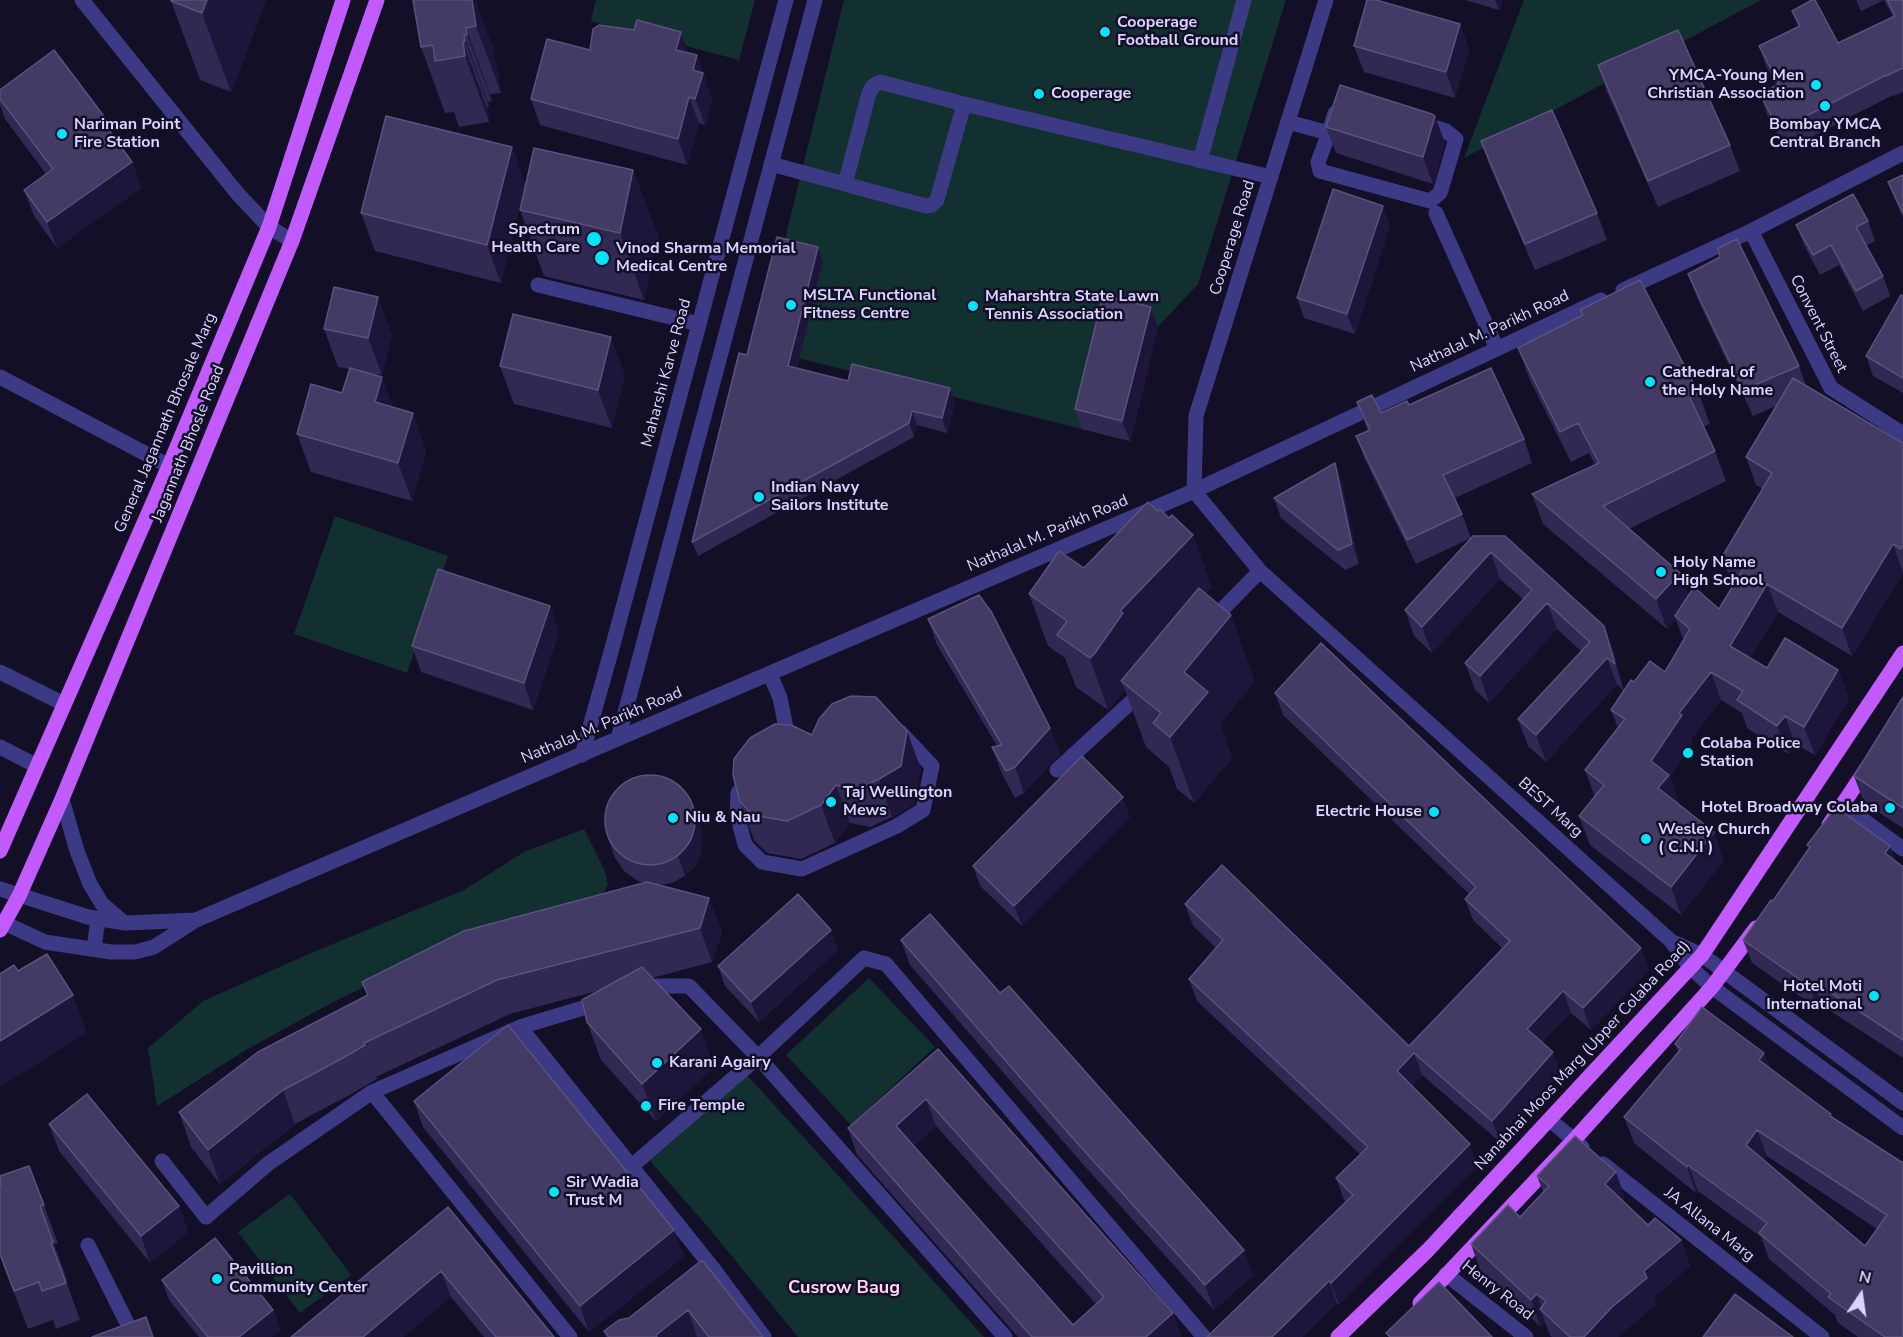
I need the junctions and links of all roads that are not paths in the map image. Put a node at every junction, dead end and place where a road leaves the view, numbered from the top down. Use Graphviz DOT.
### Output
graph roads {
  1 [pos="82,0"];
  2 [pos="343,0"];
  3 [pos="377,0"];
  4 [pos="786,0"];
  5 [pos="815,0"];
  6 [pos="1244,0"];
  7 [pos="1326,0"];
  8 [pos="1347,100"];
  9 [pos="964,104"];
  10 [pos="1402,117"];
  11 [pos="1288,122"];
  12 [pos="1329,134"];
  13 [pos="1903,153"];
  14 [pos="1200,161"];
  15 [pos="771,164"];
  16 [pos="1271,177"];
  17 [pos="845,184"];
  18 [pos="1436,213"];
  19 [pos="269,227"];
  20 [pos="1751,231"];
  21 [pos="292,241"];
  22 [pos="538,285"];
  23 [pos="699,324"];
  24 [pos="1497,349"];
  25 [pos="0,377"];
  26 [pos="1903,434"];
  27 [pos="169,466"];
  28 [pos="1194,491"];
  29 [pos="1260,570"];
  30 [pos="1203,629"];
  31 [pos="1903,652"];
  32 [pos="0,672"];
  33 [pos="770,674"];
  34 [pos="1154,679"];
  35 [pos="64,704"];
  36 [pos="884,724"];
  37 [pos="618,739"];
  38 [pos="0,747"];
  39 [pos="791,751"];
  40 [pos="582,755"];
  41 [pos="1873,759"];
  42 [pos="37,766"];
  43 [pos="757,768"];
  44 [pos="1057,770"];
  45 [pos="62,799"];
  46 [pos="1843,805"];
  47 [pos="1823,832"];
  48 [pos="1903,849"];
  49 [pos="0,850"];
  50 [pos="0,889"];
  51 [pos="19,896"];
  52 [pos="1764,916"];
  53 [pos="98,918"];
  54 [pos="196,920"];
  55 [pos="125,923"];
  56 [pos="1,925"];
  57 [pos="1671,941"];
  58 [pos="94,949"];
  59 [pos="1702,955"];
  60 [pos="1690,967"];
  61 [pos="1725,972"];
  62 [pos="1712,987"];
  63 [pos="520,1027"];
  64 [pos="758,1057"];
  65 [pos="372,1092"];
  66 [pos="1903,1103"];
  67 [pos="1550,1120"];
  68 [pos="1903,1128"];
  69 [pos="1573,1141"];
  70 [pos="162,1161"];
  71 [pos="632,1166"];
  72 [pos="88,1245"];
  73 [pos="1446,1274"];
  74 [pos="1410,1313"];
  75 [pos="134,1337"];
  76 [pos="570,1337"];
  77 [pos="764,1337"];
  78 [pos="1005,1337"];
  79 [pos="1204,1337"];
  80 [pos="1338,1337"];
  81 [pos="1526,1337"];
  82 [pos="1822,1337"];
  1 -- 19 [label="street"];
  2 -- 19 [label="main road, General Jagannath Bhosale Marg"];
  3 -- 21 [label="main road, Jagannath Bhosle Road"];
  4 -- 23 [label="street, Maharshi Karve Road"];
  5 -- 15 [label="street"];
  6 -- 14 [label="street"];
  7 -- 11 [label="street, Cooperage Road"];
  8 -- 12 [label="street"];
  9 -- 14 [label="street"];
  9 -- 17 [label="street"];
  9 -- 17 [label="street"];
  10 -- 12 [label="street"];
  11 -- 12 [label="street"];
  11 -- 16 [label="street, Cooperage Road"];
  13 -- 20 [label="street, Nathalal M. Parikh Road"];
  14 -- 16 [label="street"];
  15 -- 17 [label="street"];
  15 -- 37 [label="street"];
  16 -- 28 [label="street, Cooperage Road"];
  18 -- 24 [label="street"];
  19 -- 21 [label="street"];
  19 -- 27 [label="main road, General Jagannath Bhosale Marg"];
  20 -- 24 [label="street, Nathalal M. Parikh Road"];
  20 -- 26 [label="street, Convent Street"];
  21 -- 45 [label="main road, Jagannath Bhosle Road"];
  22 -- 23 [label="street"];
  23 -- 40 [label="street, Maharshi Karve Road"];
  24 -- 28 [label="street, Nathalal M. Parikh Road"];
  25 -- 27 [label="street"];
  27 -- 35 [label="main road, General Jagannath Bhosale Marg"];
  28 -- 29 [label="street, BEST Marg"];
  28 -- 33 [label="street, Nathalal M. Parikh Road"];
  29 -- 30 [label="street"];
  29 -- 57 [label="street, BEST Marg"];
  31 -- 59 [label="main road, Nanabhai Moos Marg (Upper Colaba Road)"];
  32 -- 35 [label="street"];
  33 -- 37 [label="street, Nathalal M. Parikh Road"];
  33 -- 39 [label="street"];
  34 -- 44 [label="street"];
  35 -- 42 [label="main road, General Jagannath Bhosale Marg"];
  36 -- 43 [label="street"];
  37 -- 40 [label="street, Nathalal M. Parikh Road"];
  38 -- 42 [label="street"];
  40 -- 54 [label="street, Nathalal M. Parikh Road"];
  41 -- 46 [label="main road"];
  42 -- 49 [label="main road, General Jagannath Bhosale Marg"];
  45 -- 51 [label="main road, Jagannath Bhosle Road"];
  45 -- 55 [label="street"];
  46 -- 47 [label="main road"];
  46 -- 48 [label="street"];
  50 -- 51 [label="street, Nathalal M. Parikh Road"];
  51 -- 53 [label="street, Nathalal M. Parikh Road"];
  51 -- 56 [label="main road, Jagannath Bhosle Road"];
  52 -- 61 [label="main road"];
  53 -- 55 [label="street, Nathalal M. Parikh Road"];
  53 -- 58 [label="street"];
  54 -- 55 [label="street, Nathalal M. Parikh Road"];
  54 -- 58 [label="street, Nathalal M. Parikh Road"];
  56 -- 58 [label="street, Nathalal M. Parikh Road"];
  57 -- 59 [label="street"];
  57 -- 60 [label="street, BEST Marg"];
  59 -- 60 [label="main road, Nanabhai Moos Marg (Upper Colaba Road)"];
  59 -- 61 [label="street"];
  60 -- 62 [label="street, BEST Marg"];
  60 -- 67 [label="main road, Nanabhai Moos Marg (Upper Colaba Road)"];
  61 -- 62 [label="main road"];
  61 -- 66 [label="street"];
  62 -- 68 [label="street, BEST Marg"];
  62 -- 69 [label="main road"];
  63 -- 64 [label="street"];
  63 -- 65 [label="street"];
  63 -- 71 [label="street"];
  64 -- 71 [label="street"];
  64 -- 78 [label="street"];
  64 -- 79 [label="street"];
  65 -- 70 [label="street"];
  65 -- 76 [label="street"];
  67 -- 69 [label="street, JA Allana Marg"];
  67 -- 80 [label="main road, Nanabhai Moos Marg (Upper Colaba Road)"];
  69 -- 73 [label="main road"];
  69 -- 82 [label="street, JA Allana Marg"];
  71 -- 77 [label="street"];
  72 -- 75 [label="street"];
  73 -- 74 [label="main road"];
  73 -- 81 [label="street, Henry Road"];
}
